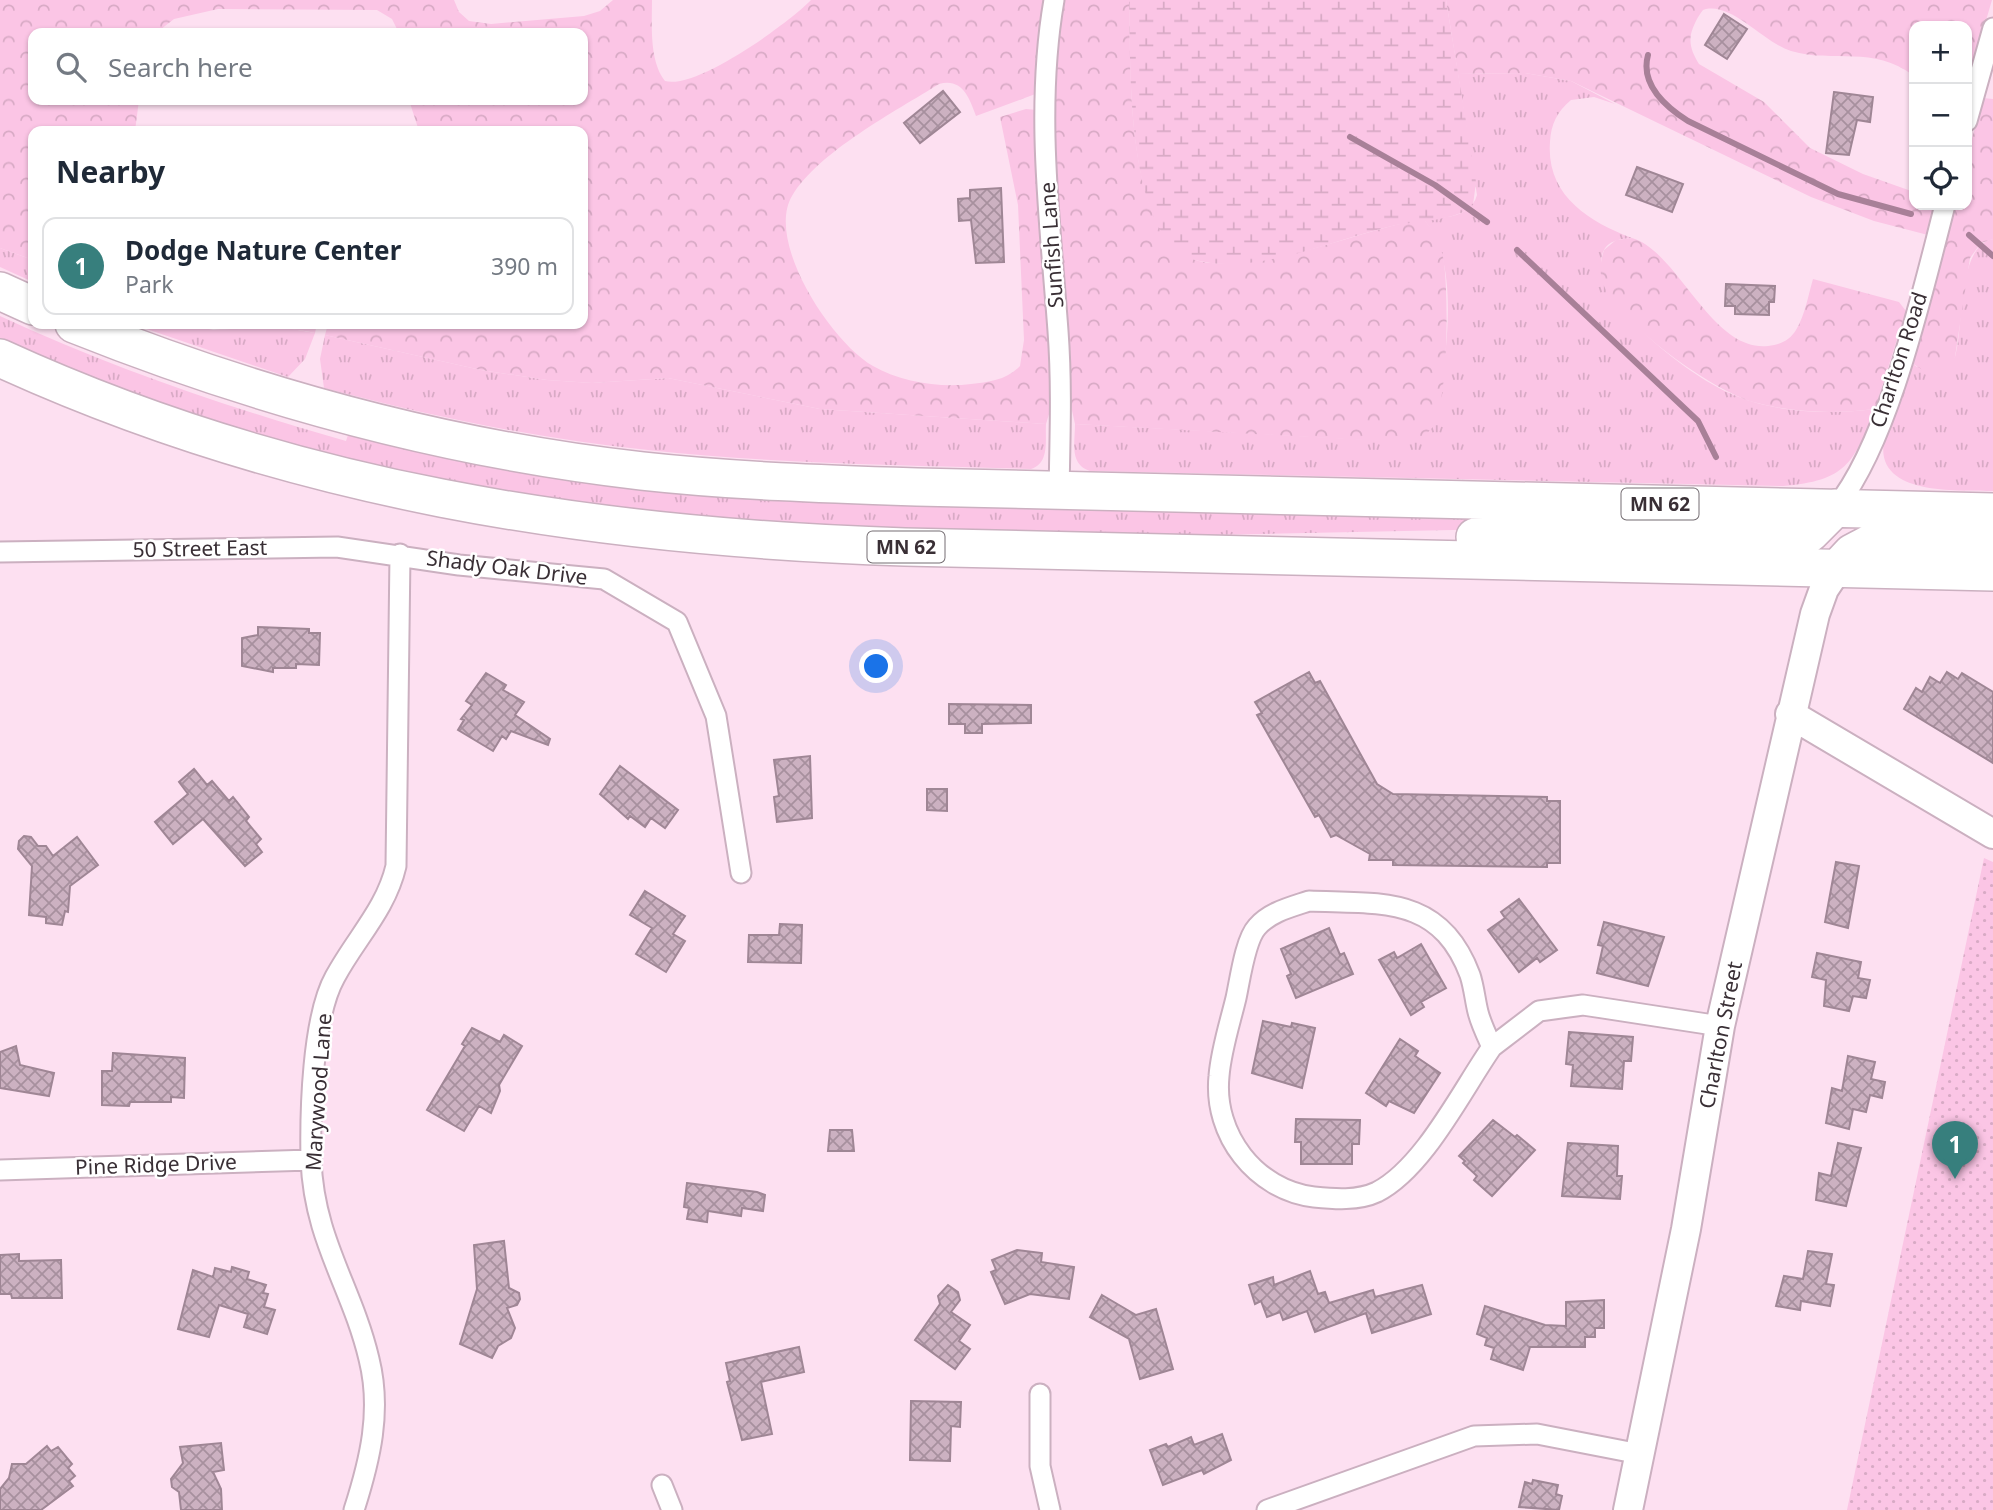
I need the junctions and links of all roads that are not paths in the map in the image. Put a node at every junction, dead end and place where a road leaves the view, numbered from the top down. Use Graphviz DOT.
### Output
graph roads {
  1 [pos="1054,0"];
  2 [pos="1993,27"];
  3 [pos="1972,103"];
  4 [pos="1944,210"];
  5 [pos="0,291"];
  6 [pos="28,304"];
  7 [pos="87,329"];
  8 [pos="0,358"];
  9 [pos="1059,491"];
  10 [pos="1835,508"];
  11 [pos="1993,512"];
  12 [pos="1993,543"];
  13 [pos="0,552"];
  14 [pos="1142,553"];
  15 [pos="400,554"];
  16 [pos="1838,568"];
  17 [pos="1993,572"];
  18 [pos="1790,714"];
  19 [pos="1993,834"];
  20 [pos="741,873"];
  21 [pos="1720,1026"];
  22 [pos="1492,1047"];
  23 [pos="311,1160"];
  24 [pos="0,1170"];
  25 [pos="1040,1394"];
  26 [pos="1640,1454"];
  27 [pos="662,1485"];
  28 [pos="354,1510"];
  29 [pos="672,1510"];
  30 [pos="1050,1510"];
  31 [pos="1267,1510"];
  32 [pos="1628,1510"];
  1 -- 9 [label="street, Sunfish Lane"];
  2 -- 3 [label="street"];
  4 -- 10 [label="street, Charlton Road"];
  5 -- 6 [label="highway"];
  7 -- 9 [label="highway, MN 62"];
  8 -- 14 [label="highway, MN 62"];
  9 -- 10 [label="highway, MN 62"];
  10 -- 11 [label="highway, MN 62"];
  10 -- 14 [label="highway"];
  12 -- 16 [label="highway"];
  13 -- 15 [label="street, 50 Street East"];
  14 -- 16 [label="highway, MN 62"];
  15 -- 20 [label="street, Shady Oak Drive"];
  15 -- 23 [label="street, Marywood Lane"];
  16 -- 17 [label="highway, MN 62"];
  16 -- 18 [label="street, Charlton Street"];
  18 -- 19 [label="street"];
  18 -- 21 [label="street, Charlton Street"];
  21 -- 22 [label="street"];
  21 -- 26 [label="street, Charlton Street"];
  22 -- 22 [label="street"];
  23 -- 24 [label="street, Pine Ridge Drive"];
  23 -- 28 [label="street, Marywood Lane"];
  25 -- 30 [label="street"];
  26 -- 31 [label="street"];
  26 -- 32 [label="street, Charlton Street"];
  27 -- 29 [label="street"];
}
